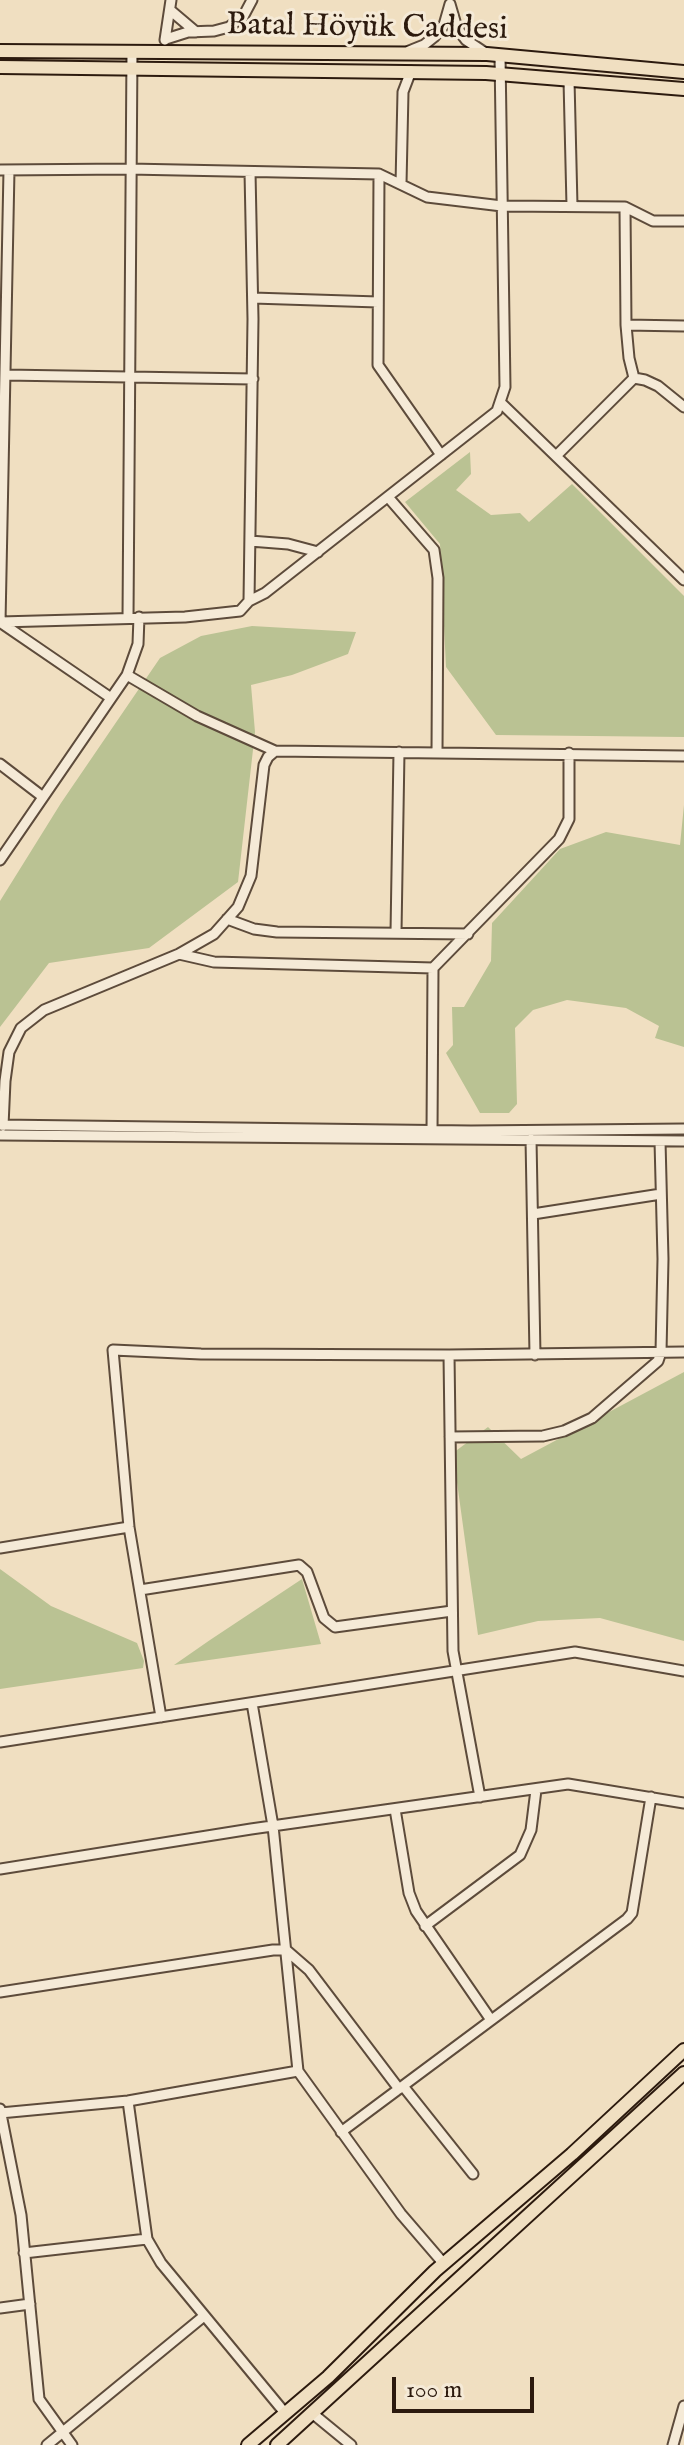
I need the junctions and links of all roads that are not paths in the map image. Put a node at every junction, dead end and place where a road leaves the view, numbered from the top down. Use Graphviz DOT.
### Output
graph roads {
  1 [pos="252,0"];
  2 [pos="450,2"];
  3 [pos="170,5"];
  4 [pos="196,32"];
  5 [pos="164,45"];
  6 [pos="0,51"];
  7 [pos="132,52"];
  8 [pos="404,52"];
  9 [pos="493,55"];
  10 [pos="0,67"];
  11 [pos="132,69"];
  12 [pos="411,71"];
  13 [pos="684,72"];
  14 [pos="499,74"];
  15 [pos="569,80"];
  16 [pos="684,89"];
  17 [pos="129,169"];
  18 [pos="4,170"];
  19 [pos="250,172"];
  20 [pos="379,174"];
  21 [pos="401,184"];
  22 [pos="502,206"];
  23 [pos="572,206"];
  24 [pos="625,207"];
  25 [pos="684,221"];
  26 [pos="253,298"];
  27 [pos="378,302"];
  28 [pos="626,325"];
  29 [pos="684,326"];
  30 [pos="5,375"];
  31 [pos="129,378"];
  32 [pos="634,378"];
  33 [pos="253,379"];
  34 [pos="501,403"];
  35 [pos="684,407"];
  36 [pos="441,455"];
  37 [pos="556,456"];
  38 [pos="388,497"];
  39 [pos="250,541"];
  40 [pos="318,552"];
  41 [pos="684,580"];
  42 [pos="249,601"];
  43 [pos="128,617"];
  44 [pos="139,617"];
  45 [pos="0,622"];
  46 [pos="127,675"];
  47 [pos="111,698"];
  48 [pos="275,751"];
  49 [pos="399,752"];
  50 [pos="437,752"];
  51 [pos="569,753"];
  52 [pos="684,756"];
  53 [pos="0,764"];
  54 [pos="43,797"];
  55 [pos="0,860"];
  56 [pos="227,919"];
  57 [pos="396,932"];
  58 [pos="468,934"];
  59 [pos="179,954"];
  60 [pos="433,968"];
  61 [pos="1,1129"];
  62 [pos="684,1129"];
  63 [pos="432,1135"];
  64 [pos="531,1139"];
  65 [pos="660,1141"];
  66 [pos="684,1141"];
  67 [pos="661,1194"];
  68 [pos="533,1214"];
  69 [pos="661,1352"];
  70 [pos="684,1352"];
  71 [pos="449,1355"];
  72 [pos="535,1355"];
  73 [pos="450,1437"];
  74 [pos="129,1527"];
  75 [pos="0,1548"];
  76 [pos="140,1590"];
  77 [pos="452,1611"];
  78 [pos="458,1671"];
  79 [pos="684,1671"];
  80 [pos="252,1703"];
  81 [pos="161,1717"];
  82 [pos="0,1742"];
  83 [pos="536,1790"];
  84 [pos="480,1797"];
  85 [pos="651,1797"];
  86 [pos="684,1803"];
  87 [pos="395,1809"];
  88 [pos="273,1826"];
  89 [pos="0,1869"];
  90 [pos="425,1926"];
  91 [pos="286,1950"];
  92 [pos="0,1992"];
  93 [pos="491,2020"];
  94 [pos="684,2050"];
  95 [pos="298,2071"];
  96 [pos="684,2073"];
  97 [pos="401,2087"];
  98 [pos="128,2101"];
  99 [pos="0,2112"];
  100 [pos="341,2132"];
  101 [pos="473,2174"];
  102 [pos="147,2239"];
  103 [pos="24,2253"];
  104 [pos="444,2264"];
  105 [pos="30,2304"];
  106 [pos="0,2308"];
  107 [pos="204,2316"];
  108 [pos="684,2406"];
  109 [pos="285,2413"];
  110 [pos="312,2413"];
  111 [pos="64,2433"];
  112 [pos="47,2445"];
  113 [pos="72,2445"];
  114 [pos="248,2445"];
  115 [pos="277,2445"];
  116 [pos="351,2445"];
  117 [pos="673,2445"];
  1 -- 4 [label="street"];
  2 -- 8 [label="street"];
  2 -- 9 [label="street"];
  3 -- 4 [label="street"];
  3 -- 5 [label="street"];
  4 -- 5 [label="street"];
  5 -- 7 [label="main road, Batal Höyük Caddesi"];
  5 -- 8 [label="main road, Batal Höyük Caddesi"];
  6 -- 7 [label="main road, Batal Höyük Caddesi"];
  7 -- 11 [label="street"];
  8 -- 9 [label="main road, Batal Höyük Caddesi"];
  9 -- 13 [label="main road, Batal Höyük Caddesi"];
  9 -- 14 [label="street"];
  10 -- 11 [label="main road, Batal Höyük Caddesi"];
  11 -- 12 [label="main road, Batal Höyük Caddesi"];
  11 -- 17 [label="street"];
  12 -- 14 [label="main road, Batal Höyük Caddesi"];
  12 -- 21 [label="street"];
  14 -- 15 [label="main road, Batal Höyük Caddesi"];
  14 -- 22 [label="street"];
  15 -- 16 [label="main road, Batal Höyük Caddesi"];
  15 -- 23 [label="street"];
  17 -- 18 [label="street"];
  17 -- 19 [label="street"];
  17 -- 31 [label="street"];
  18 -- 30 [label="street"];
  19 -- 20 [label="street"];
  19 -- 26 [label="street"];
  20 -- 21 [label="street"];
  20 -- 27 [label="street"];
  21 -- 22 [label="street"];
  22 -- 23 [label="street"];
  22 -- 34 [label="street"];
  23 -- 24 [label="street"];
  24 -- 25 [label="street"];
  24 -- 28 [label="street"];
  26 -- 27 [label="street"];
  26 -- 33 [label="street"];
  27 -- 36 [label="street"];
  28 -- 29 [label="street"];
  28 -- 32 [label="street"];
  30 -- 31 [label="street"];
  30 -- 45 [label="street"];
  31 -- 33 [label="street"];
  31 -- 43 [label="street"];
  32 -- 35 [label="street"];
  32 -- 37 [label="street"];
  33 -- 39 [label="street"];
  34 -- 36 [label="street"];
  34 -- 37 [label="street"];
  36 -- 38 [label="street"];
  37 -- 41 [label="street"];
  38 -- 40 [label="street"];
  38 -- 50 [label="street"];
  39 -- 40 [label="street"];
  39 -- 42 [label="street"];
  40 -- 42 [label="street"];
  42 -- 44 [label="street"];
  43 -- 44 [label="street"];
  43 -- 45 [label="street"];
  44 -- 46 [label="street"];
  45 -- 47 [label="street"];
  46 -- 47 [label="street"];
  46 -- 48 [label="street"];
  47 -- 54 [label="street"];
  48 -- 49 [label="street"];
  48 -- 56 [label="street"];
  49 -- 50 [label="street"];
  49 -- 57 [label="street"];
  50 -- 51 [label="street"];
  51 -- 52 [label="street"];
  51 -- 58 [label="street"];
  53 -- 54 [label="street"];
  54 -- 55 [label="street"];
  56 -- 57 [label="street"];
  56 -- 59 [label="street"];
  57 -- 58 [label="street"];
  58 -- 60 [label="street"];
  59 -- 60 [label="street"];
  59 -- 61 [label="street"];
  60 -- 63 [label="street"];
  61 -- 63 [label="street"];
  62 -- 63 [label="street"];
  63 -- 64 [label="street"];
  64 -- 65 [label="street"];
  64 -- 68 [label="street"];
  65 -- 66 [label="street"];
  65 -- 67 [label="street"];
  67 -- 68 [label="street"];
  67 -- 69 [label="street"];
  68 -- 72 [label="street"];
  69 -- 70 [label="street"];
  69 -- 72 [label="street"];
  69 -- 73 [label="street"];
  71 -- 72 [label="street"];
  71 -- 73 [label="street"];
  71 -- 74 [label="street"];
  73 -- 77 [label="street"];
  74 -- 75 [label="street"];
  74 -- 76 [label="street"];
  76 -- 77 [label="street"];
  76 -- 81 [label="street"];
  77 -- 78 [label="street"];
  78 -- 79 [label="street"];
  78 -- 80 [label="street"];
  78 -- 84 [label="street"];
  80 -- 81 [label="street"];
  80 -- 88 [label="street"];
  81 -- 82 [label="street"];
  83 -- 84 [label="street"];
  83 -- 85 [label="street"];
  83 -- 90 [label="street"];
  84 -- 87 [label="street"];
  85 -- 86 [label="street"];
  85 -- 93 [label="street"];
  87 -- 88 [label="street"];
  87 -- 90 [label="street"];
  88 -- 89 [label="street"];
  88 -- 91 [label="street"];
  90 -- 93 [label="street"];
  91 -- 92 [label="street"];
  91 -- 95 [label="street"];
  91 -- 97 [label="street"];
  93 -- 97 [label="street"];
  94 -- 104 [label="main road"];
  95 -- 98 [label="street"];
  95 -- 100 [label="street"];
  96 -- 110 [label="main road"];
  97 -- 100 [label="street"];
  97 -- 101 [label="street"];
  98 -- 99 [label="street"];
  98 -- 102 [label="street"];
  99 -- 103 [label="street"];
  100 -- 104 [label="street"];
  102 -- 103 [label="street"];
  102 -- 107 [label="street"];
  103 -- 105 [label="street"];
  104 -- 109 [label="main road"];
  105 -- 106 [label="street"];
  105 -- 111 [label="street"];
  107 -- 109 [label="street"];
  107 -- 111 [label="street"];
  108 -- 117 [label="street"];
  109 -- 114 [label="main road"];
  110 -- 115 [label="main road"];
  110 -- 116 [label="street"];
  111 -- 112 [label="street"];
  111 -- 113 [label="street"];
}
